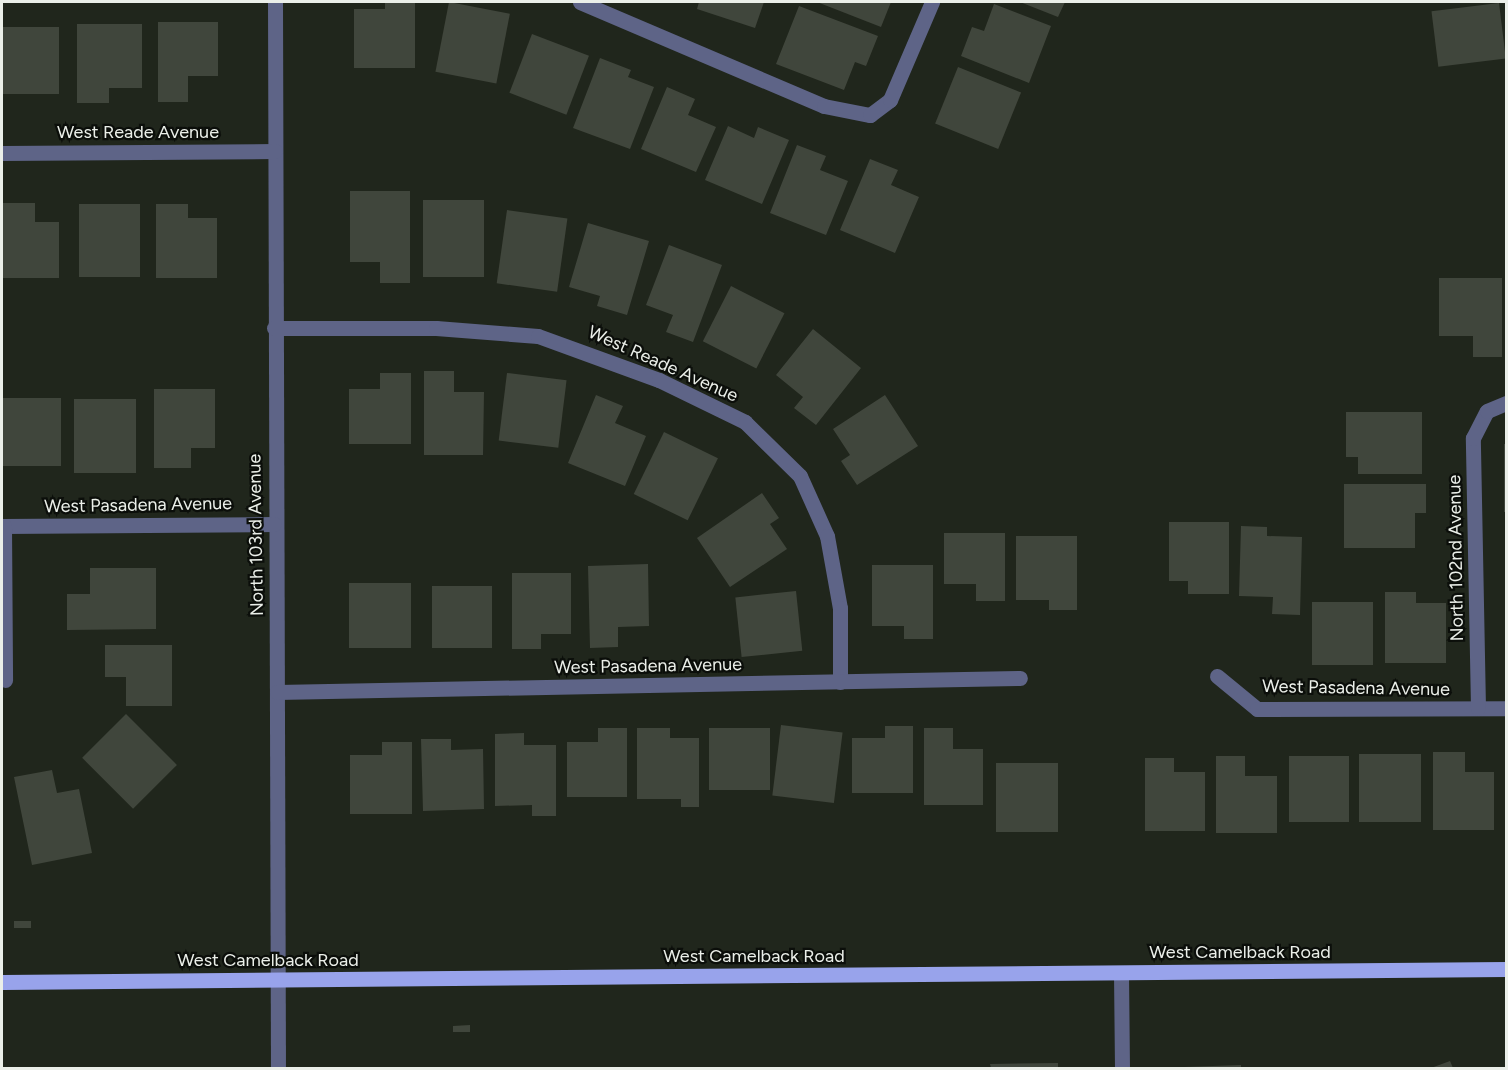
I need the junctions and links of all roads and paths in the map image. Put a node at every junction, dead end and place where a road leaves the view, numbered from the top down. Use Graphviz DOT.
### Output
graph roads {
  1 [pos="275,2"];
  2 [pos="580,2"];
  3 [pos="932,2"];
  4 [pos="275,151"];
  5 [pos="2,153"];
  6 [pos="274,328"];
  7 [pos="1506,403"];
  8 [pos="274,524"];
  9 [pos="3,526"];
  10 [pos="1216,676"];
  11 [pos="1020,678"];
  12 [pos="5,680"];
  13 [pos="840,682"];
  14 [pos="277,692"];
  15 [pos="1478,708"];
  16 [pos="1506,708"];
  17 [pos="1506,969"];
  18 [pos="1121,973"];
  19 [pos="278,979"];
  20 [pos="2,982"];
  21 [pos="278,1068"];
  22 [pos="1122,1068"];
  1 -- 4 [label="street, North 103rd Avenue"];
  2 -- 3 [label="street"];
  4 -- 5 [label="street, West Reade Avenue"];
  4 -- 6 [label="street, North 103rd Avenue"];
  6 -- 8 [label="street, North 103rd Avenue"];
  6 -- 13 [label="street, West Reade Avenue"];
  7 -- 15 [label="street, North 102nd Avenue"];
  8 -- 9 [label="street, West Pasadena Avenue"];
  8 -- 14 [label="street, North 103rd Avenue"];
  9 -- 12 [label="street"];
  10 -- 15 [label="street, West Pasadena Avenue"];
  11 -- 13 [label="street, West Pasadena Avenue"];
  13 -- 14 [label="street, West Pasadena Avenue"];
  14 -- 19 [label="street, North 103rd Avenue"];
  15 -- 16 [label="street, West Pasadena Avenue"];
  17 -- 18 [label="main road, West Camelback Road"];
  18 -- 19 [label="main road, West Camelback Road"];
  18 -- 22 [label="street"];
  19 -- 20 [label="main road, West Camelback Road"];
  19 -- 21 [label="street, North 103rd Avenue"];
}
